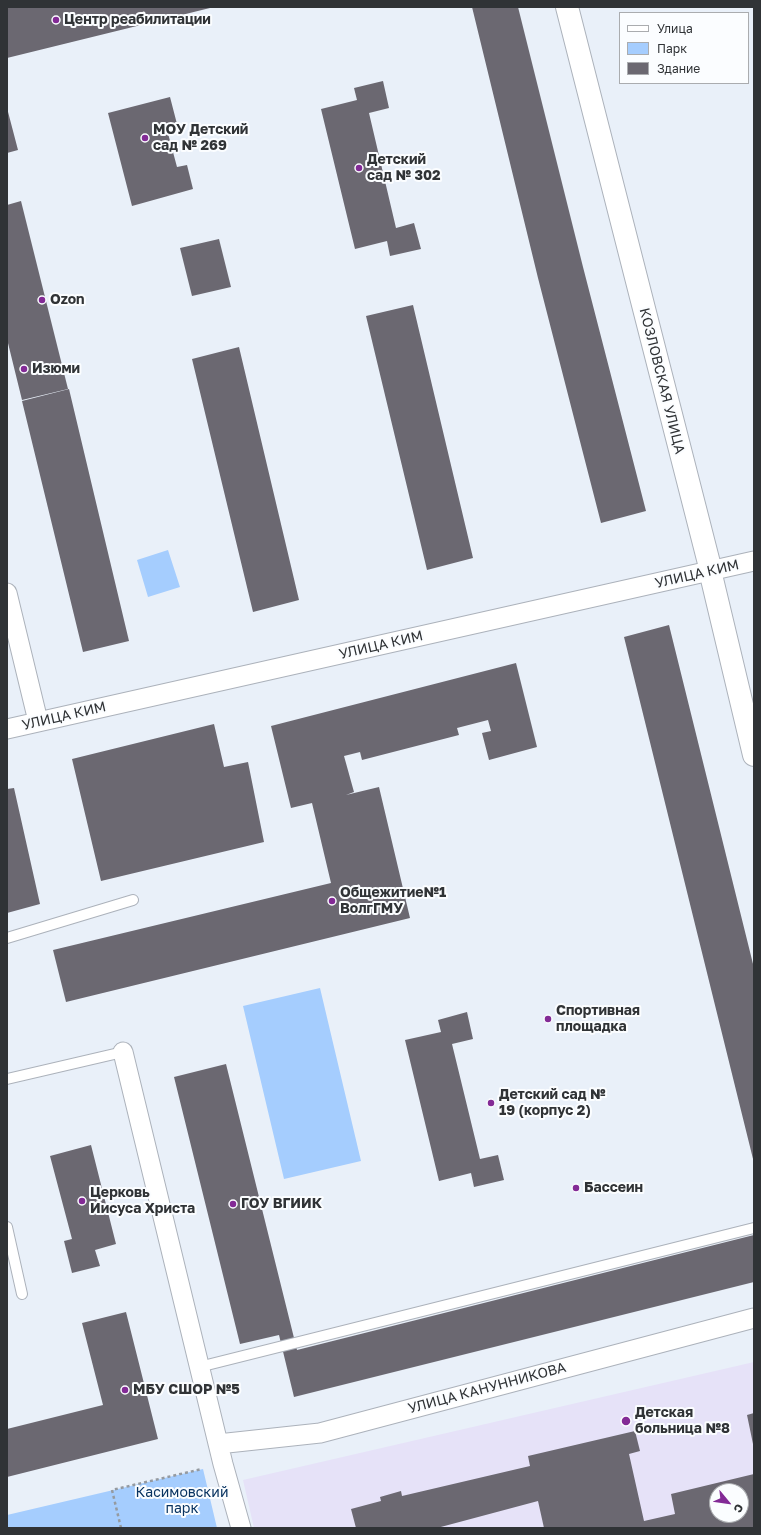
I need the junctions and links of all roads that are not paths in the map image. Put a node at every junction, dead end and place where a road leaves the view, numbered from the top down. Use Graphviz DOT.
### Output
graph roads {
  1 [pos="567,7"];
  2 [pos="754,561"];
  3 [pos="712,572"];
  4 [pos="7,593"];
  5 [pos="38,721"];
  6 [pos="7,729"];
  7 [pos="754,755"];
  8 [pos="133,900"];
  9 [pos="7,938"];
  10 [pos="123,1052"];
  11 [pos="7,1079"];
  12 [pos="7,1227"];
  13 [pos="754,1228"];
  14 [pos="22,1294"];
  15 [pos="754,1318"];
  16 [pos="199,1367"];
  17 [pos="218,1444"];
  18 [pos="241,1528"];
  1 -- 3 [label="street, КОЗЛОВСКАЯ УЛИЦА"];
  2 -- 3 [label="street, УЛИЦА КИМ"];
  3 -- 5 [label="street, УЛИЦА КИМ"];
  3 -- 7 [label="street, КОЗЛОВСКАЯ УЛИЦА"];
  4 -- 5 [label="street"];
  5 -- 6 [label="street, УЛИЦА КИМ"];
  8 -- 9 [label="lane"];
  10 -- 11 [label="lane"];
  10 -- 16 [label="street"];
  12 -- 14 [label="lane"];
  13 -- 16 [label="lane"];
  15 -- 17 [label="street, УЛИЦА КАНУННИКОВА"];
  16 -- 17 [label="street"];
  17 -- 18 [label="street"];
}
